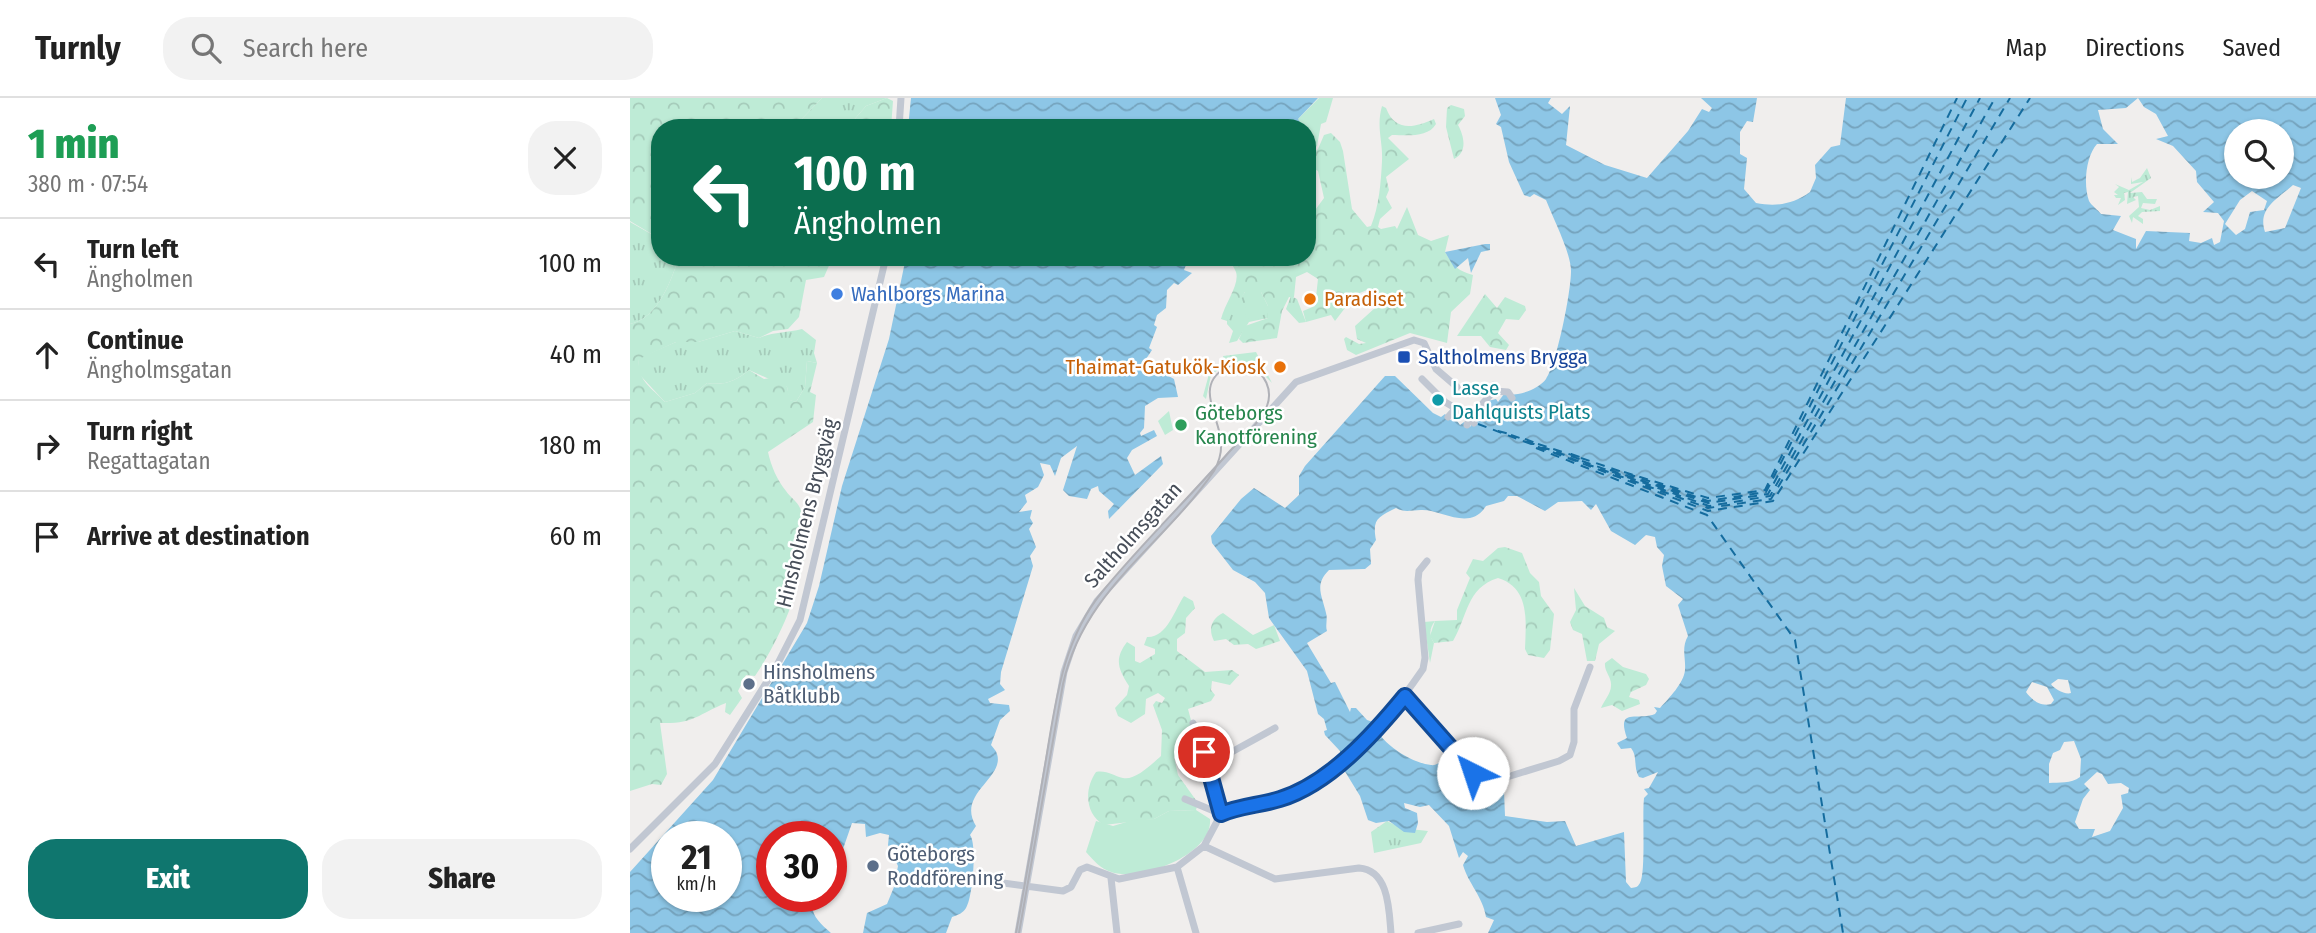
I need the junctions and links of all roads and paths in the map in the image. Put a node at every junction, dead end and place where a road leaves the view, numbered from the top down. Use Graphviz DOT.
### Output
graph roads {
  1 [pos="901,98"];
  2 [pos="900,119"];
  3 [pos="884,266"];
  4 [pos="1422,379"];
  5 [pos="1457,387"];
  6 [pos="1494,388"];
  7 [pos="1512,398"];
  8 [pos="1502,399"];
  9 [pos="1456,408"];
  10 [pos="1448,417"];
  11 [pos="1469,419"];
  12 [pos="1458,422"];
  13 [pos="1427,561"];
  14 [pos="1590,667"];
  15 [pos="1405,696"];
  16 [pos="1193,723"];
  17 [pos="1275,728"];
  18 [pos="1208,765"];
  19 [pos="1185,800"];
  20 [pos="1221,814"];
  21 [pos="1204,846"];
  22 [pos="630,849"];
  23 [pos="1177,867"];
  24 [pos="1111,878"];
  25 [pos="976,883"];
  26 [pos="1026,886"];
  27 [pos="1459,924"];
  28 [pos="1018,933"];
  29 [pos="1118,933"];
  30 [pos="1196,933"];
  31 [pos="1391,933"];
  32 [pos="1418,933"];
  1 -- 2 [label="street"];
  3 -- 22 [label="street, Hinsholmens Bryggväg"];
  4 -- 9 [label="street"];
  5 -- 26 [label="street, Saltholmsgatan"];
  6 -- 7 [label="street"];
  6 -- 8 [label="street"];
  6 -- 11 [label="street"];
  9 -- 10 [label="street"];
  9 -- 11 [label="street"];
  11 -- 12 [label="street"];
  13 -- 15 [label="street"];
  14 -- 15 [label="street"];
  15 -- 20 [label="street"];
  16 -- 18 [label="street"];
  17 -- 18 [label="street"];
  18 -- 20 [label="street"];
  19 -- 20 [label="street"];
  20 -- 21 [label="street"];
  21 -- 23 [label="street"];
  21 -- 31 [label="street"];
  23 -- 24 [label="street"];
  23 -- 30 [label="street"];
  24 -- 26 [label="street"];
  24 -- 29 [label="street"];
  25 -- 26 [label="street"];
  26 -- 28 [label="street, Saltholmsgatan"];
  27 -- 32 [label="street"];
}
